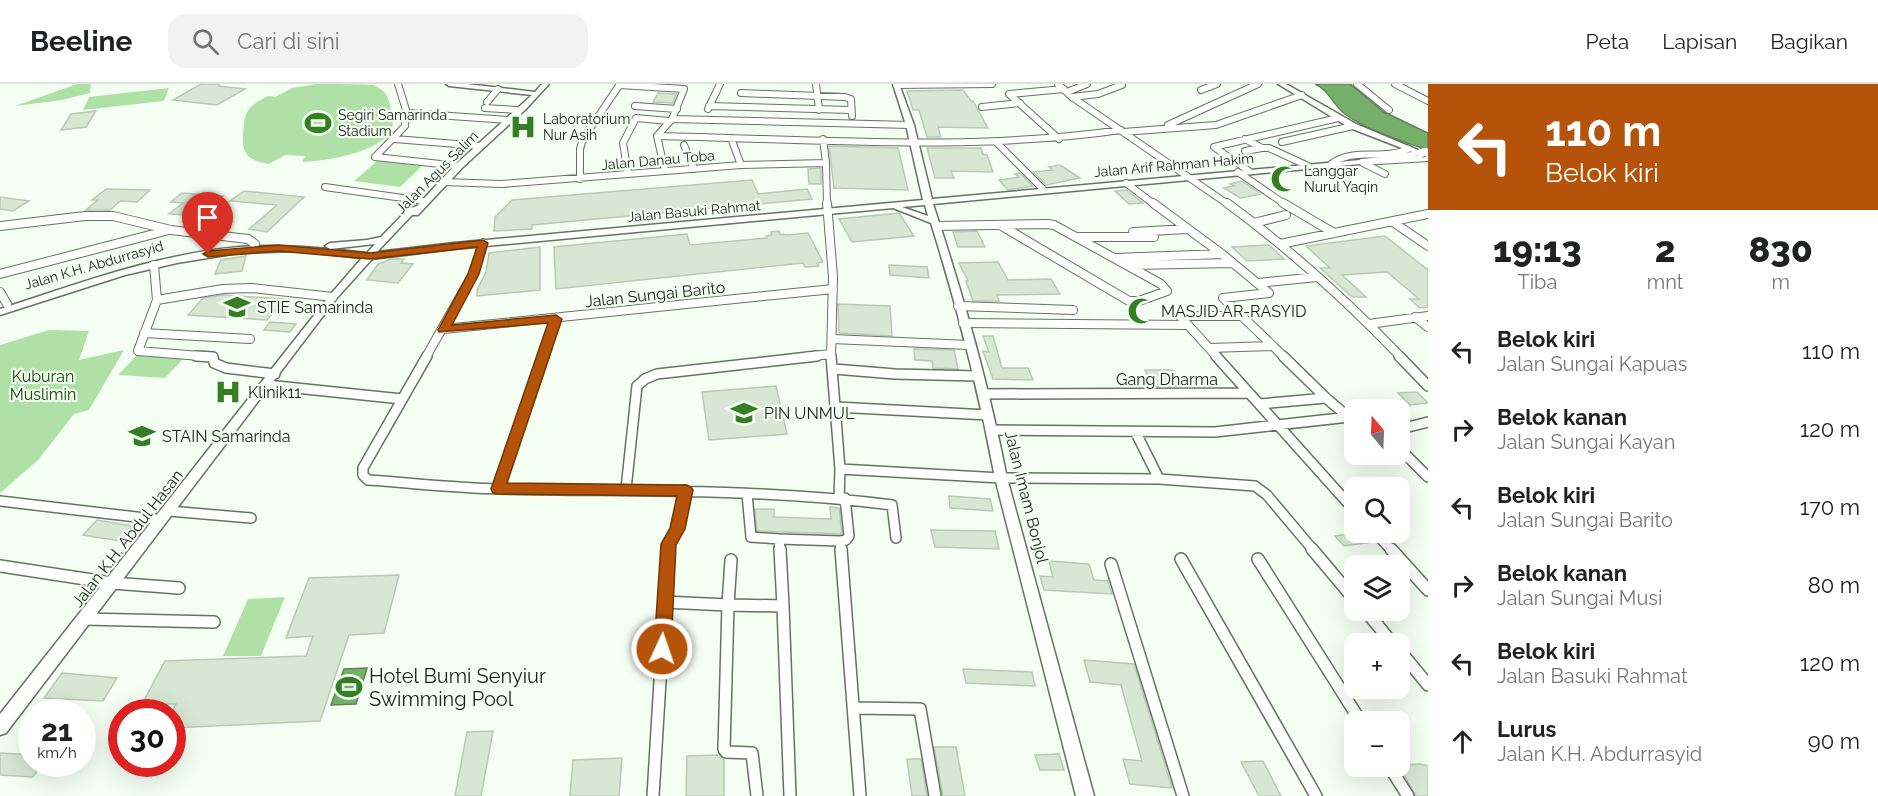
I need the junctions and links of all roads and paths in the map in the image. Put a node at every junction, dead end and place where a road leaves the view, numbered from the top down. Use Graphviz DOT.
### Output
graph roads {
  1 [pos="398,84"];
  2 [pos="449,84"];
  3 [pos="490,84"];
  4 [pos="620,84"];
  5 [pos="720,84"];
  6 [pos="816,84"];
  7 [pos="992,84"];
  8 [pos="1058,84"];
  9 [pos="1087,84"];
  10 [pos="1217,84"];
  11 [pos="1258,84"];
  12 [pos="1281,84"];
  13 [pos="1357,84"];
  14 [pos="1395,84"];
  15 [pos="1120,85"];
  16 [pos="685,87"];
  17 [pos="896,87"];
  18 [pos="498,89"];
  19 [pos="539,89"];
  20 [pos="950,90"];
  21 [pos="1201,90"];
  22 [pos="1065,91"];
  23 [pos="741,93"];
  24 [pos="757,94"];
  25 [pos="1302,95"];
  26 [pos="818,96"];
  27 [pos="1072,97"];
  28 [pos="1428,101"];
  29 [pos="1020,103"];
  30 [pos="635,106"];
  31 [pos="709,106"];
  32 [pos="982,107"];
  33 [pos="754,108"];
  34 [pos="677,109"];
  35 [pos="809,110"];
  36 [pos="819,110"];
  37 [pos="1389,110"];
  38 [pos="851,111"];
  39 [pos="516,112"];
  40 [pos="408,113"];
  41 [pos="1338,118"];
  42 [pos="508,120"];
  43 [pos="671,120"];
  44 [pos="704,120"];
  45 [pos="809,123"];
  46 [pos="854,125"];
  47 [pos="910,125"];
  48 [pos="1353,126"];
  49 [pos="1163,128"];
  50 [pos="1122,131"];
  51 [pos="657,136"];
  52 [pos="731,138"];
  53 [pos="811,138"];
  54 [pos="823,139"];
  55 [pos="1059,139"];
  56 [pos="1245,139"];
  57 [pos="395,140"];
  58 [pos="914,142"];
  59 [pos="1282,142"];
  60 [pos="997,143"];
  61 [pos="684,145"];
  62 [pos="481,146"];
  63 [pos="1262,148"];
  64 [pos="1245,151"];
  65 [pos="1422,153"];
  66 [pos="1363,161"];
  67 [pos="826,164"];
  68 [pos="1331,164"];
  69 [pos="741,165"];
  70 [pos="459,166"];
  71 [pos="1308,166"];
  72 [pos="694,169"];
  73 [pos="665,171"];
  74 [pos="1249,171"];
  75 [pos="1238,172"];
  76 [pos="628,174"];
  77 [pos="1385,174"];
  78 [pos="1190,176"];
  79 [pos="580,178"];
  80 [pos="444,182"];
  81 [pos="924,183"];
  82 [pos="1126,183"];
  83 [pos="325,187"];
  84 [pos="1044,190"];
  85 [pos="421,205"];
  86 [pos="930,205"];
  87 [pos="887,207"];
  88 [pos="827,212"];
  89 [pos="1286,215"];
  90 [pos="1426,216"];
  91 [pos="1393,222"];
  92 [pos="1254,223"];
  93 [pos="936,224"];
  94 [pos="1000,225"];
  95 [pos="0,226"];
  96 [pos="1187,229"];
  97 [pos="171,230"];
  98 [pos="1334,233"];
  99 [pos="386,237"];
  100 [pos="1078,237"];
  101 [pos="1136,237"];
  102 [pos="1155,237"];
  103 [pos="483,243"];
  104 [pos="255,244"];
  105 [pos="1281,244"];
  106 [pos="329,246"];
  107 [pos="1428,246"];
  108 [pos="374,252"];
  109 [pos="1222,254"];
  110 [pos="1115,258"];
  111 [pos="1233,263"];
  112 [pos="154,265"];
  113 [pos="1128,266"];
  114 [pos="0,274"];
  115 [pos="1317,277"];
  116 [pos="1258,283"];
  117 [pos="833,289"];
  118 [pos="0,292"];
  119 [pos="333,297"];
  120 [pos="157,300"];
  121 [pos="958,306"];
  122 [pos="2,308"];
  123 [pos="1074,310"];
  124 [pos="1242,316"];
  125 [pos="1428,316"];
  126 [pos="1415,318"];
  127 [pos="556,319"];
  128 [pos="963,323"];
  129 [pos="1369,324"];
  130 [pos="1188,325"];
  131 [pos="1428,327"];
  132 [pos="444,330"];
  133 [pos="144,333"];
  134 [pos="250,339"];
  135 [pos="832,339"];
  136 [pos="969,345"];
  137 [pos="1273,346"];
  138 [pos="1209,348"];
  139 [pos="831,354"];
  140 [pos="834,369"];
  141 [pos="977,376"];
  142 [pos="271,379"];
  143 [pos="1428,386"];
  144 [pos="1248,393"];
  145 [pos="983,394"];
  146 [pos="1326,398"];
  147 [pos="402,399"];
  148 [pos="1260,404"];
  149 [pos="836,407"];
  150 [pos="1344,413"];
  151 [pos="988,415"];
  152 [pos="1344,420"];
  153 [pos="1428,422"];
  154 [pos="1280,425"];
  155 [pos="1410,426"];
  156 [pos="992,430"];
  157 [pos="1136,432"];
  158 [pos="1410,459"];
  159 [pos="840,469"];
  160 [pos="1428,477"];
  161 [pos="1001,478"];
  162 [pos="1159,479"];
  163 [pos="498,489"];
  164 [pos="626,489"];
  165 [pos="686,490"];
  166 [pos="747,494"];
  167 [pos="842,498"];
  168 [pos="1344,499"];
  169 [pos="0,501"];
  170 [pos="166,516"];
  171 [pos="251,518"];
  172 [pos="896,538"];
  173 [pos="779,539"];
  174 [pos="840,541"];
  175 [pos="1385,543"];
  176 [pos="1181,559"];
  177 [pos="1258,559"];
  178 [pos="731,560"];
  179 [pos="1111,564"];
  180 [pos="0,566"];
  181 [pos="112,583"];
  182 [pos="1344,587"];
  183 [pos="179,588"];
  184 [pos="1428,590"];
  185 [pos="664,602"];
  186 [pos="728,605"];
  187 [pos="783,606"];
  188 [pos="85,619"];
  189 [pos="1374,621"];
  190 [pos="214,622"];
  191 [pos="1384,633"];
  192 [pos="1410,663"];
  193 [pos="1428,685"];
  194 [pos="854,708"];
  195 [pos="1354,711"];
  196 [pos="0,727"];
  197 [pos="1396,777"];
  198 [pos="653,796"];
  199 [pos="757,796"];
  200 [pos="790,796"];
  201 [pos="860,796"];
  202 [pos="935,796"];
  203 [pos="1085,796"];
  204 [pos="1183,796"];
  205 [pos="1316,796"];
  206 [pos="1408,796"];
  1 -- 40 [label="street"];
  2 -- 18 [label="street"];
  3 -- 19 [label="street"];
  4 -- 16 [label="street"];
  4 -- 79 [label="street"];
  5 -- 31 [label="street"];
  6 -- 26 [label="street"];
  7 -- 17 [label="street"];
  8 -- 22 [label="street"];
  9 -- 22 [label="street"];
  10 -- 21 [label="street"];
  11 -- 49 [label="street"];
  12 -- 25 [label="street"];
  13 -- 37 [label="street"];
  14 -- 28 [label="street"];
  15 -- 27 [label="street"];
  16 -- 34 [label="street"];
  17 -- 20 [label="street"];
  17 -- 47 [label="street, Jalan Imam Bonjol"];
  18 -- 19 [label="street"];
  18 -- 39 [label="street"];
  19 -- 39 [label="street, Jalan Agus Salim"];
  22 -- 27 [label="street"];
  22 -- 29 [label="street"];
  23 -- 24 [label="street"];
  24 -- 26 [label="street"];
  24 -- 33 [label="street"];
  25 -- 41 [label="street"];
  25 -- 49 [label="street"];
  26 -- 36 [label="street"];
  26 -- 38 [label="street"];
  27 -- 50 [label="street"];
  29 -- 32 [label="street"];
  29 -- 55 [label="street"];
  30 -- 34 [label="street"];
  31 -- 33 [label="street"];
  31 -- 44 [label="street"];
  33 -- 35 [label="street"];
  34 -- 43 [label="street"];
  35 -- 36 [label="street"];
  35 -- 45 [label="street"];
  36 -- 38 [label="street"];
  38 -- 46 [label="street"];
  39 -- 42 [label="street, Jalan Agus Salim"];
  40 -- 42 [label="street"];
  40 -- 57 [label="street"];
  41 -- 48 [label="street"];
  41 -- 56 [label="street"];
  42 -- 62 [label="street, Jalan Agus Salim"];
  43 -- 44 [label="street"];
  43 -- 51 [label="street"];
  43 -- 76 [label="street"];
  44 -- 45 [label="street"];
  45 -- 46 [label="street"];
  45 -- 53 [label="street"];
  46 -- 47 [label="street"];
  47 -- 58 [label="street, Jalan Imam Bonjol"];
  48 -- 59 [label="street"];
  48 -- 65 [label="street"];
  49 -- 50 [label="street"];
  50 -- 55 [label="street"];
  50 -- 78 [label="street"];
  51 -- 52 [label="street"];
  51 -- 73 [label="street"];
  52 -- 53 [label="street"];
  52 -- 69 [label="street"];
  53 -- 54 [label="street"];
  54 -- 58 [label="street"];
  54 -- 67 [label="street"];
  55 -- 60 [label="street"];
  56 -- 63 [label="street"];
  56 -- 74 [label="street"];
  57 -- 62 [label="street"];
  57 -- 70 [label="street"];
  58 -- 60 [label="street"];
  58 -- 81 [label="street, Jalan Imam Bonjol"];
  60 -- 84 [label="street"];
  61 -- 72 [label="street"];
  62 -- 70 [label="street, Jalan Agus Salim"];
  63 -- 64 [label="street"];
  63 -- 71 [label="street"];
  65 -- 66 [label="street, Jalan Arif Rahman Hakim"];
  65 -- 68 [label="street"];
  66 -- 68 [label="street, Jalan Arif Rahman Hakim"];
  66 -- 77 [label="street"];
  67 -- 69 [label="street, Jalan Danau Toba"];
  67 -- 88 [label="street"];
  68 -- 71 [label="street, Jalan Arif Rahman Hakim"];
  69 -- 72 [label="street, Jalan Danau Toba"];
  70 -- 80 [label="street, Jalan Agus Salim"];
  71 -- 74 [label="street, Jalan Arif Rahman Hakim"];
  72 -- 73 [label="street, Jalan Danau Toba"];
  73 -- 76 [label="street, Jalan Danau Toba"];
  74 -- 75 [label="street, Jalan Arif Rahman Hakim"];
  75 -- 78 [label="street, Jalan Arif Rahman Hakim"];
  75 -- 98 [label="street"];
  76 -- 79 [label="street, Jalan Danau Toba"];
  78 -- 82 [label="street, Jalan Arif Rahman Hakim"];
  78 -- 92 [label="street"];
  79 -- 80 [label="street, Jalan Danau Toba"];
  80 -- 85 [label="street, Jalan Agus Salim"];
  81 -- 86 [label="street, Jalan Imam Bonjol"];
  81 -- 87 [label="street"];
  82 -- 84 [label="street, Jalan Arif Rahman Hakim"];
  82 -- 96 [label="street"];
  83 -- 85 [label="street"];
  84 -- 86 [label="street, Jalan Arif Rahman Hakim"];
  85 -- 99 [label="street"];
  85 -- 108 [label="street, Jalan Agus Salim"];
  86 -- 87 [label="street, Jalan Basuki Rahmat"];
  86 -- 93 [label="street, Jalan Imam Bonjol"];
  87 -- 88 [label="street, Jalan Basuki Rahmat"];
  87 -- 93 [label="street"];
  88 -- 103 [label="street, Jalan Basuki Rahmat"];
  88 -- 117 [label="street"];
  89 -- 92 [label="street"];
  90 -- 91 [label="street"];
  91 -- 98 [label="street"];
  91 -- 107 [label="street"];
  92 -- 105 [label="street"];
  93 -- 94 [label="street"];
  93 -- 121 [label="street, Jalan Imam Bonjol"];
  94 -- 100 [label="street"];
  94 -- 113 [label="street"];
  95 -- 97 [label="street"];
  96 -- 101 [label="street"];
  96 -- 109 [label="street"];
  97 -- 104 [label="street"];
  97 -- 114 [label="street"];
  98 -- 105 [label="street"];
  99 -- 106 [label="street"];
  99 -- 108 [label="street"];
  100 -- 101 [label="street"];
  100 -- 110 [label="street"];
  101 -- 102 [label="street"];
  103 -- 108 [label="street, Jalan Basuki Rahmat"];
  103 -- 132 [label="street"];
  104 -- 106 [label="street, Jalan K.H. Abdurrasyid"];
  104 -- 122 [label="street, Jalan K.H. Abdurrasyid"];
  105 -- 115 [label="street"];
  106 -- 108 [label="street, Jalan K.H. Abdurrasyid"];
  108 -- 112 [label="street, Jalan K.H. Abdurrasyid"];
  108 -- 119 [label="street, Jalan K.H. Abdul Hasan"];
  109 -- 110 [label="street"];
  109 -- 111 [label="street"];
  110 -- 113 [label="street"];
  111 -- 113 [label="street"];
  111 -- 116 [label="street"];
  112 -- 120 [label="street"];
  112 -- 122 [label="street, Jalan K.H. Abdurrasyid"];
  115 -- 116 [label="street"];
  115 -- 129 [label="street"];
  116 -- 124 [label="street"];
  117 -- 127 [label="street, Jalan Sungai Barito"];
  117 -- 135 [label="street"];
  118 -- 122 [label="street"];
  119 -- 120 [label="street"];
  119 -- 142 [label="street, Jalan K.H. Abdul Hasan"];
  120 -- 133 [label="street"];
  121 -- 123 [label="street"];
  121 -- 128 [label="street, Jalan Imam Bonjol"];
  124 -- 130 [label="street, Gang Dharma"];
  124 -- 137 [label="street"];
  125 -- 126 [label="street"];
  126 -- 129 [label="street"];
  126 -- 131 [label="street"];
  127 -- 132 [label="street, Jalan Sungai Barito"];
  127 -- 163 [label="street"];
  128 -- 130 [label="street"];
  128 -- 136 [label="street, Jalan Imam Bonjol"];
  129 -- 143 [label="street"];
  130 -- 138 [label="street, Gang Dharma"];
  132 -- 147 [label="street"];
  133 -- 134 [label="street"];
  133 -- 142 [label="street"];
  135 -- 136 [label="street"];
  135 -- 139 [label="street"];
  136 -- 141 [label="street, Jalan Imam Bonjol"];
  137 -- 138 [label="street"];
  137 -- 146 [label="street"];
  138 -- 144 [label="street, Gang Dharma"];
  139 -- 140 [label="street"];
  139 -- 164 [label="street"];
  140 -- 141 [label="street"];
  140 -- 149 [label="street"];
  141 -- 145 [label="street, Jalan Imam Bonjol"];
  142 -- 147 [label="street"];
  142 -- 170 [label="street, Jalan K.H. Abdul Hasan"];
  144 -- 145 [label="street, Gang Dharma"];
  144 -- 148 [label="street"];
  145 -- 151 [label="street, Jalan Imam Bonjol"];
  146 -- 148 [label="street"];
  146 -- 150 [label="street"];
  147 -- 163 [label="street"];
  148 -- 154 [label="street"];
  149 -- 151 [label="street"];
  149 -- 159 [label="street"];
  151 -- 156 [label="street, Jalan Imam Bonjol"];
  152 -- 154 [label="street"];
  153 -- 155 [label="street"];
  154 -- 157 [label="street"];
  154 -- 168 [label="street"];
  156 -- 157 [label="street"];
  156 -- 161 [label="street, Jalan Imam Bonjol"];
  157 -- 162 [label="street"];
  158 -- 160 [label="street"];
  159 -- 161 [label="street"];
  159 -- 167 [label="street"];
  161 -- 162 [label="street"];
  161 -- 203 [label="street, Jalan Imam Bonjol"];
  162 -- 182 [label="street"];
  163 -- 164 [label="street"];
  164 -- 165 [label="street"];
  165 -- 166 [label="street"];
  165 -- 185 [label="street"];
  166 -- 167 [label="street"];
  166 -- 173 [label="street"];
  167 -- 172 [label="street"];
  167 -- 174 [label="street"];
  169 -- 170 [label="street"];
  170 -- 171 [label="street"];
  170 -- 181 [label="street, Jalan K.H. Abdul Hasan"];
  173 -- 174 [label="street"];
  173 -- 187 [label="street"];
  174 -- 194 [label="street"];
  175 -- 184 [label="street"];
  176 -- 205 [label="street"];
  177 -- 195 [label="street"];
  178 -- 186 [label="street"];
  179 -- 204 [label="street"];
  180 -- 181 [label="street"];
  181 -- 183 [label="street"];
  181 -- 188 [label="street, Jalan K.H. Abdul Hasan"];
  185 -- 186 [label="street"];
  185 -- 198 [label="street"];
  186 -- 187 [label="street"];
  186 -- 199 [label="street"];
  187 -- 200 [label="street"];
  188 -- 190 [label="street"];
  188 -- 196 [label="street, Jalan K.H. Abdul Hasan"];
  189 -- 191 [label="street"];
  192 -- 193 [label="street"];
  194 -- 201 [label="street"];
  194 -- 202 [label="street"];
  197 -- 206 [label="street"];
}
